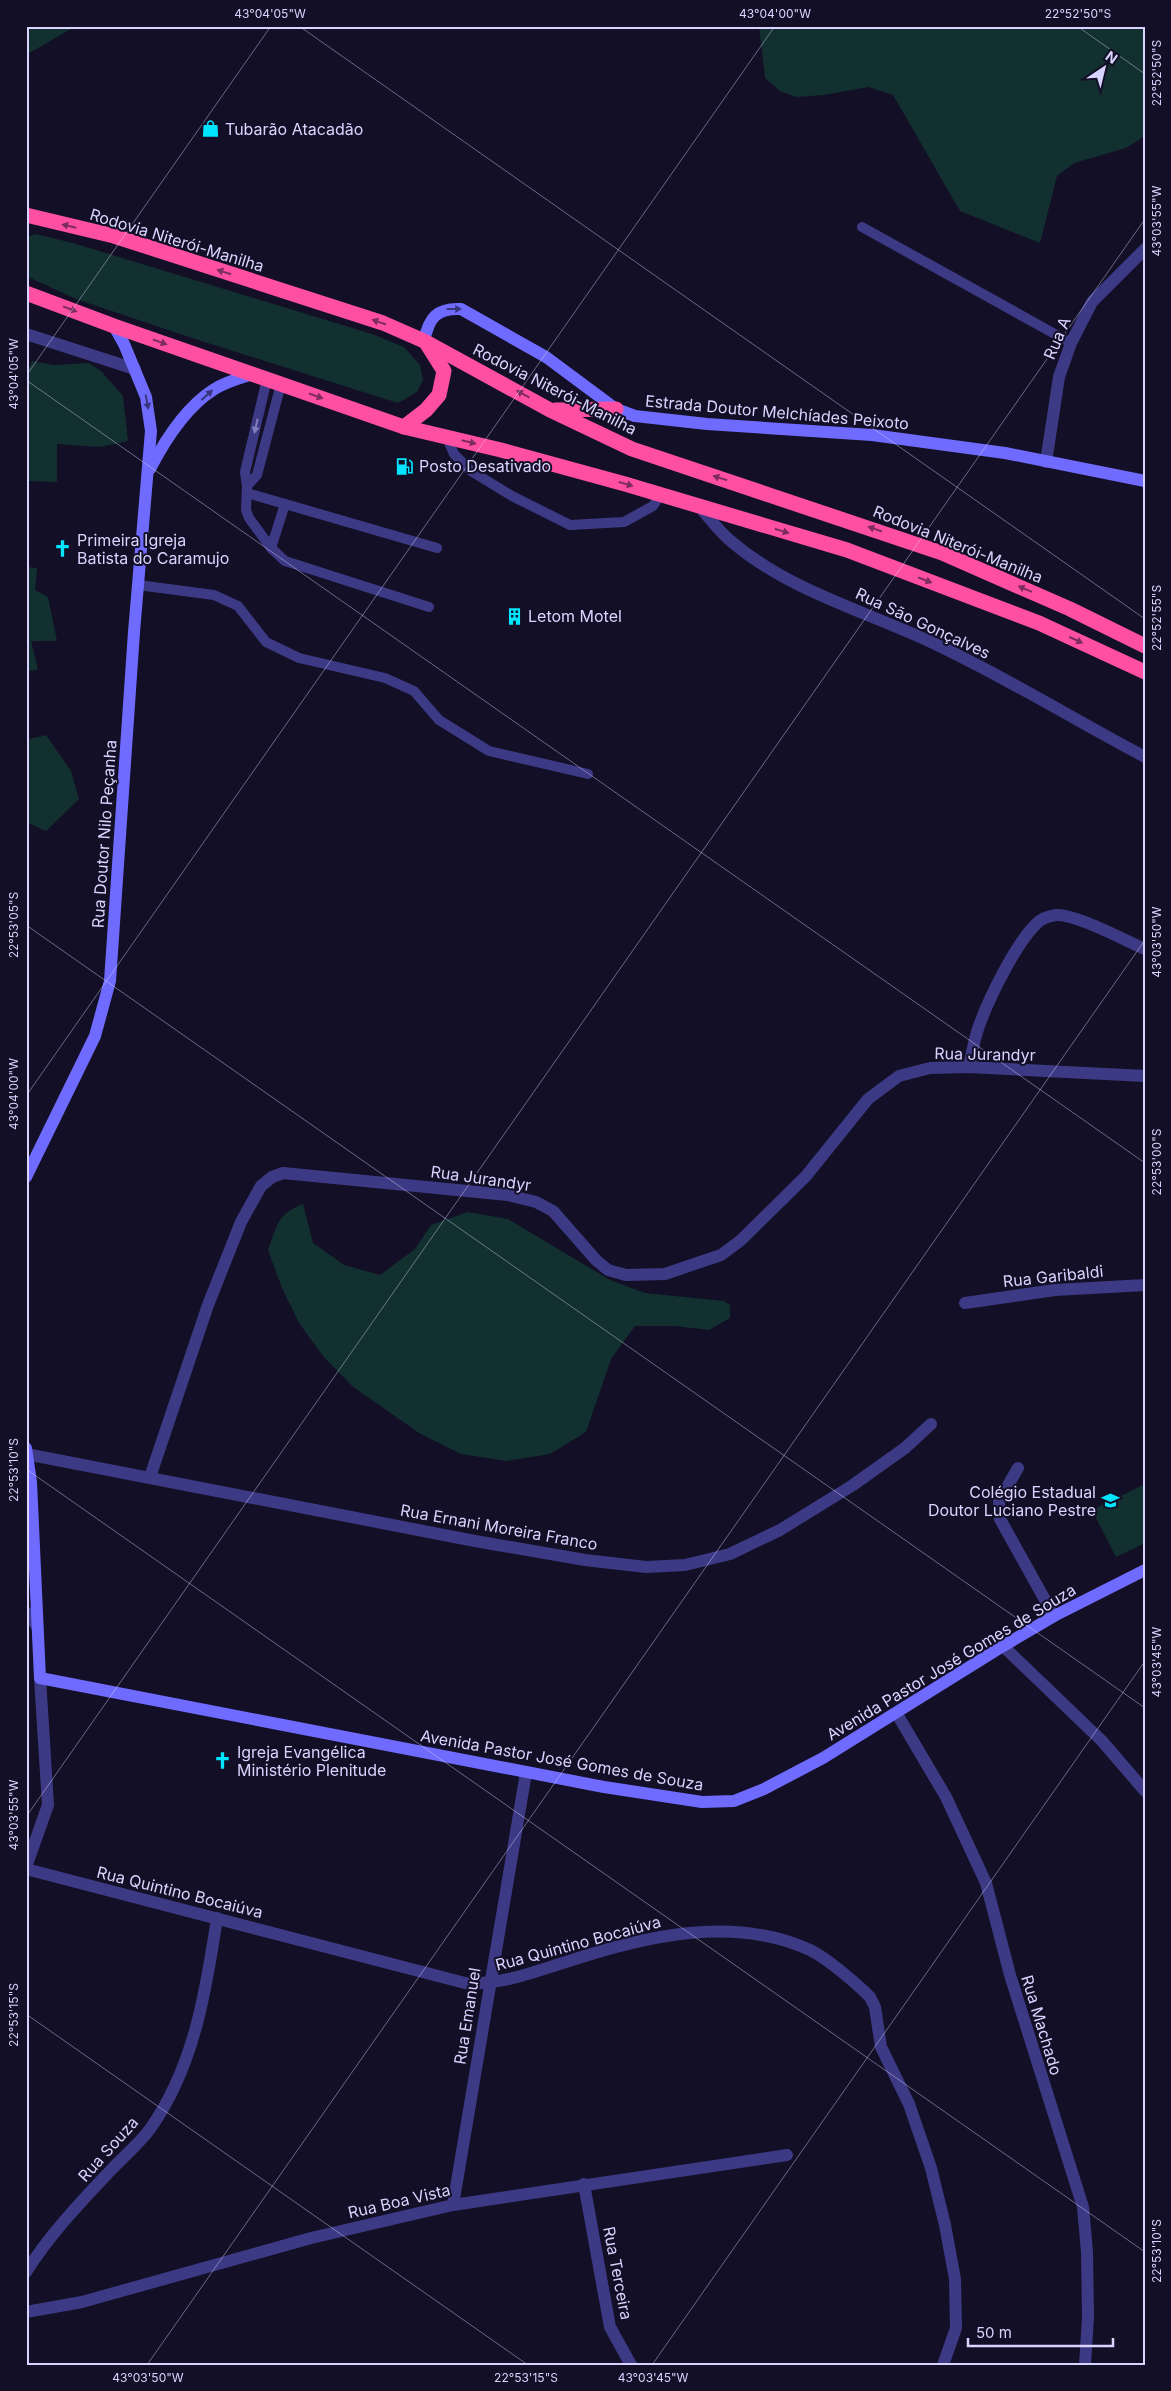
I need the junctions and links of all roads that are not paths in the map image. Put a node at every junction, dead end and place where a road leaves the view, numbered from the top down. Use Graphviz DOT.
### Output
graph roads {
  1 [pos="28,216"];
  2 [pos="862,226"];
  3 [pos="1145,249"];
  4 [pos="26,292"];
  5 [pos="114,326"];
  6 [pos="26,334"];
  7 [pos="424,341"];
  8 [pos="1070,343"];
  9 [pos="135,369"];
  10 [pos="267,379"];
  11 [pos="616,409"];
  12 [pos="550,410"];
  13 [pos="404,427"];
  14 [pos="446,436"];
  15 [pos="1046,462"];
  16 [pos="146,476"];
  17 [pos="1145,481"];
  18 [pos="247,489"];
  19 [pos="662,494"];
  20 [pos="285,504"];
  21 [pos="698,506"];
  22 [pos="271,548"];
  23 [pos="437,548"];
  24 [pos="138,585"];
  25 [pos="429,608"];
  26 [pos="1145,646"];
  27 [pos="1145,672"];
  28 [pos="1145,757"];
  29 [pos="588,774"];
  30 [pos="1145,949"];
  31 [pos="969,1067"];
  32 [pos="1145,1076"];
  33 [pos="26,1177"];
  34 [pos="1145,1285"];
  35 [pos="965,1303"];
  36 [pos="931,1424"];
  37 [pos="27,1452"];
  38 [pos="1018,1468"];
  39 [pos="150,1477"];
  40 [pos="1145,1570"];
  41 [pos="26,1612"];
  42 [pos="1054,1616"];
  43 [pos="37,1626"];
  44 [pos="1003,1646"];
  45 [pos="40,1678"];
  46 [pos="897,1714"];
  47 [pos="526,1773"];
  48 [pos="1145,1791"];
  49 [pos="26,1868"];
  50 [pos="216,1918"];
  51 [pos="489,1984"];
  52 [pos="787,2155"];
  53 [pos="584,2184"];
  54 [pos="452,2205"];
  55 [pos="26,2272"];
  56 [pos="26,2312"];
  57 [pos="631,2365"];
  58 [pos="943,2365"];
  59 [pos="1085,2365"];
  7 -- 1 [label="highway, Rodovia Niterói-Manilha, one-way"];
  2 -- 8 [label="lane"];
  3 -- 8 [label="street, Rua A"];
  4 -- 5 [label="highway, one-way"];
  5 -- 9 [label="street, Rua Doutor Nilo Peçanha"];
  5 -- 10 [label="highway, one-way"];
  6 -- 9 [label="street"];
  7 -- 11 [label="street, Estrada Doutor Melchíades Peixoto, one-way"];
  12 -- 7 [label="highway, Rodovia Niterói-Manilha, one-way"];
  7 -- 13 [label="highway"];
  8 -- 15 [label="street, Rua A"];
  9 -- 16 [label="street, Rua Doutor Nilo Peçanha, one-way"];
  10 -- 13 [label="highway, one-way"];
  16 -- 10 [label="street, Rua Doutor Nilo Peçanha, one-way"];
  10 -- 18 [label="lane"];
  11 -- 12 [label="highway"];
  11 -- 15 [label="street, Estrada Doutor Melchíades Peixoto"];
  26 -- 12 [label="highway, Rodovia Niterói-Manilha, one-way"];
  13 -- 14 [label="highway"];
  14 -- 19 [label="highway, one-way"];
  14 -- 19 [label="lane"];
  15 -- 17 [label="street, Estrada Doutor Melchíades Peixoto"];
  16 -- 24 [label="street, Rua Doutor Nilo Peçanha"];
  18 -- 20 [label="lane"];
  18 -- 22 [label="lane"];
  19 -- 21 [label="highway"];
  20 -- 22 [label="lane"];
  20 -- 23 [label="lane"];
  21 -- 27 [label="highway, one-way"];
  21 -- 28 [label="street, Rua São Gonçalves"];
  22 -- 25 [label="lane"];
  24 -- 29 [label="lane"];
  24 -- 33 [label="street, Rua Doutor Nilo Peçanha"];
  30 -- 31 [label="street"];
  31 -- 32 [label="street, Rua Jurandyr"];
  31 -- 39 [label="street, Rua Jurandyr"];
  34 -- 35 [label="street, Rua Garibaldi"];
  36 -- 39 [label="street, Rua Ernani Moreira Franco"];
  37 -- 39 [label="street, Rua Ernani Moreira Franco"];
  37 -- 43 [label="street"];
  38 -- 42 [label="street"];
  40 -- 42 [label="street, Avenida Pastor José Gomes de Souza"];
  41 -- 43 [label="street"];
  42 -- 44 [label="street, Avenida Pastor José Gomes de Souza"];
  43 -- 45 [label="street"];
  44 -- 46 [label="street, Avenida Pastor José Gomes de Souza"];
  44 -- 48 [label="street"];
  45 -- 47 [label="street, Avenida Pastor José Gomes de Souza"];
  45 -- 49 [label="street"];
  46 -- 47 [label="street, Avenida Pastor José Gomes de Souza"];
  46 -- 59 [label="street, Rua Machado"];
  47 -- 51 [label="street, Rua Emanuel"];
  49 -- 50 [label="street, Rua Quintino Bocaiúva"];
  50 -- 51 [label="street, Rua Quintino Bocaiúva"];
  50 -- 55 [label="street, Rua Souza"];
  51 -- 54 [label="street, Rua Emanuel"];
  51 -- 58 [label="street, Rua Quintino Bocaiúva"];
  52 -- 53 [label="street, Rua Boa Vista"];
  53 -- 54 [label="street, Rua Boa Vista"];
  53 -- 57 [label="street, Rua Terceira"];
  54 -- 56 [label="street, Rua Boa Vista"];
}
